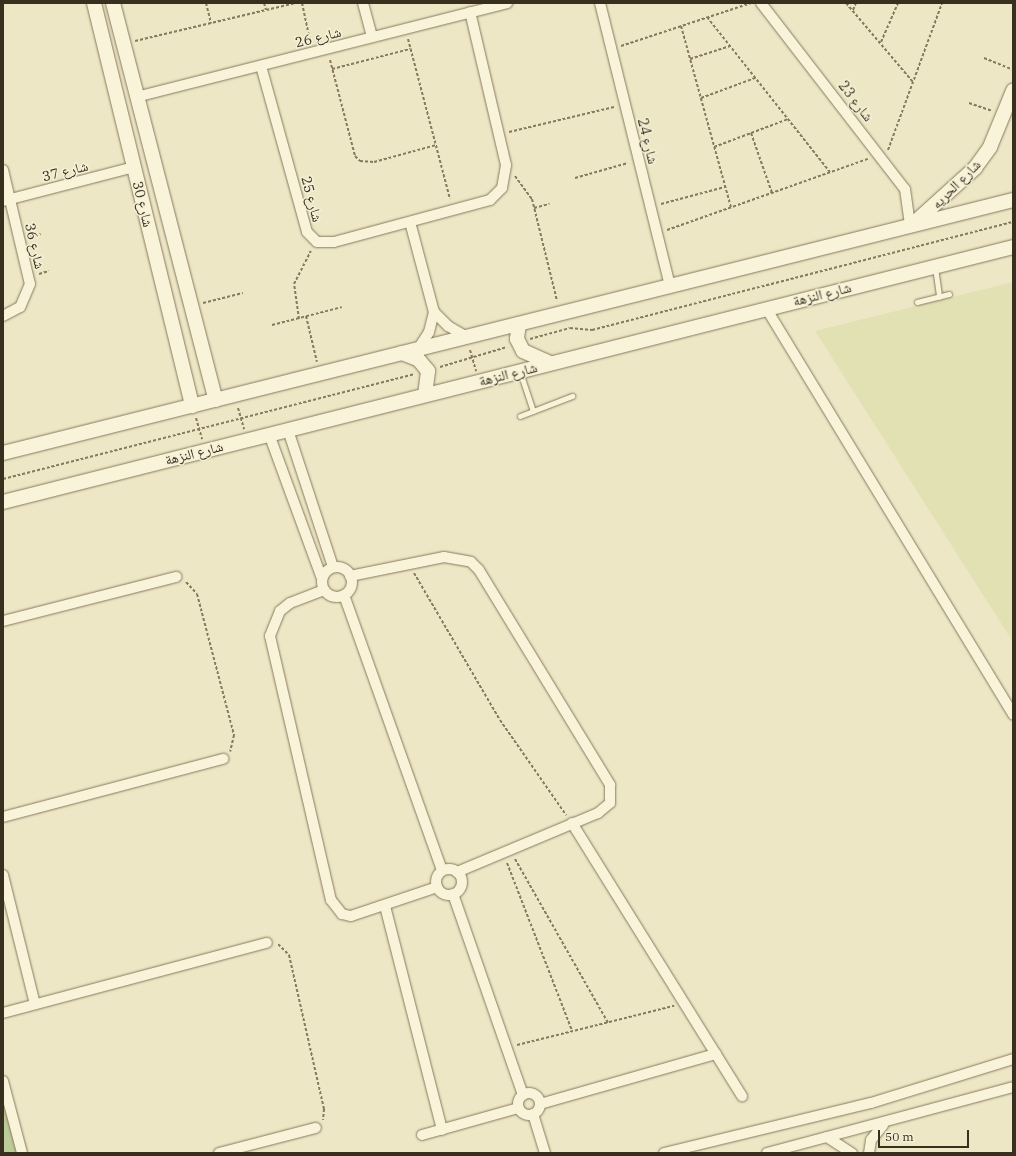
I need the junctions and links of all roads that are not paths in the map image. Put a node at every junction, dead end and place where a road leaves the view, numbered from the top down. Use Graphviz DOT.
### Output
graph roads {
  1 [pos="94,3"];
  2 [pos="113,3"];
  3 [pos="363,3"];
  4 [pos="507,3"];
  5 [pos="600,3"];
  6 [pos="761,3"];
  7 [pos="491,5"];
  8 [pos="470,12"];
  9 [pos="372,37"];
  10 [pos="261,66"];
  11 [pos="1013,92"];
  12 [pos="136,97"];
  13 [pos="1007,120"];
  14 [pos="134,167"];
  15 [pos="3,170"];
  16 [pos="7,200"];
  17 [pos="1013,200"];
  18 [pos="410,222"];
  19 [pos="910,226"];
  20 [pos="1013,247"];
  21 [pos="935,266"];
  22 [pos="670,286"];
  23 [pos="949,294"];
  24 [pos="939,297"];
  25 [pos="917,302"];
  26 [pos="766,308"];
  27 [pos="434,312"];
  28 [pos="3,316"];
  29 [pos="519,324"];
  30 [pos="467,337"];
  31 [pos="418,349"];
  32 [pos="402,353"];
  33 [pos="205,360"];
  34 [pos="550,363"];
  35 [pos="182,366"];
  36 [pos="520,371"];
  37 [pos="426,395"];
  38 [pos="572,396"];
  39 [pos="216,400"];
  40 [pos="192,406"];
  41 [pos="533,411"];
  42 [pos="520,416"];
  43 [pos="288,430"];
  44 [pos="269,434"];
  45 [pos="3,453"];
  46 [pos="3,502"];
  47 [pos="333,567"];
  48 [pos="350,576"];
  49 [pos="176,577"];
  50 [pos="322,579"];
  51 [pos="324,590"];
  52 [pos="344,595"];
  53 [pos="3,621"];
  54 [pos="1013,715"];
  55 [pos="223,760"];
  56 [pos="3,817"];
  57 [pos="572,823"];
  58 [pos="442,870"];
  59 [pos="457,872"];
  60 [pos="3,875"];
  61 [pos="437,887"];
  62 [pos="453,894"];
  63 [pos="385,906"];
  64 [pos="267,943"];
  65 [pos="35,1004"];
  66 [pos="3,1013"];
  67 [pos="716,1054"];
  68 [pos="1013,1059"];
  69 [pos="3,1081"];
  70 [pos="1013,1088"];
  71 [pos="523,1095"];
  72 [pos="742,1096"];
  73 [pos="540,1104"];
  74 [pos="518,1108"];
  75 [pos="533,1114"];
  76 [pos="883,1125"];
  77 [pos="316,1128"];
  78 [pos="442,1130"];
  79 [pos="422,1135"];
  80 [pos="827,1137"];
  81 [pos="22,1153"];
  82 [pos="220,1153"];
  83 [pos="545,1153"];
  84 [pos="664,1153"];
  85 [pos="767,1153"];
  86 [pos="852,1153"];
  87 [pos="869,1153"];
  1 -- 14 [label="main road, شارع 30"];
  2 -- 12 [label="main road, شارع 30"];
  3 -- 9 [label="street"];
  4 -- 7 [label="street, شارع 26"];
  5 -- 22 [label="street, شارع 24"];
  6 -- 19 [label="street, شارع 23"];
  7 -- 8 [label="street, شارع 26"];
  8 -- 9 [label="street, شارع 26"];
  8 -- 18 [label="street, شارع 25"];
  9 -- 10 [label="street, شارع 26"];
  10 -- 12 [label="street, شارع 26"];
  10 -- 18 [label="street, شارع 25"];
  11 -- 13 [label="main road, شارع الحريه"];
  12 -- 33 [label="main road, شارع 30"];
  13 -- 19 [label="main road, شارع الحريه"];
  14 -- 16 [label="street, شارع 37"];
  14 -- 35 [label="main road, شارع 30"];
  15 -- 16 [label="street, شارع 36"];
  16 -- 28 [label="street, شارع 36"];
  17 -- 19 [label="main road"];
  18 -- 27 [label="street"];
  19 -- 22 [label="main road"];
  20 -- 21 [label="main road, شارع النزهة"];
  21 -- 24 [label="lane"];
  21 -- 26 [label="main road, شارع النزهة"];
  22 -- 29 [label="main road"];
  23 -- 24 [label="lane"];
  24 -- 25 [label="lane"];
  26 -- 34 [label="main road, شارع النزهة"];
  26 -- 54 [label="street"];
  27 -- 30 [label="street"];
  27 -- 31 [label="street"];
  29 -- 30 [label="main road"];
  29 -- 34 [label="main road"];
  30 -- 31 [label="main road"];
  31 -- 32 [label="main road"];
  32 -- 37 [label="main road"];
  32 -- 39 [label="main road"];
  33 -- 35 [label="main road"];
  33 -- 39 [label="main road, شارع 30"];
  34 -- 36 [label="main road, شارع النزهة"];
  35 -- 40 [label="main road, شارع 30"];
  36 -- 37 [label="main road, شارع النزهة"];
  36 -- 41 [label="lane"];
  37 -- 43 [label="main road, شارع النزهة"];
  38 -- 41 [label="lane"];
  39 -- 40 [label="main road"];
  40 -- 45 [label="main road"];
  41 -- 42 [label="lane"];
  43 -- 44 [label="main road, شارع النزهة"];
  43 -- 47 [label="street"];
  44 -- 46 [label="main road, شارع النزهة"];
  44 -- 50 [label="street"];
  47 -- 48 [label="street"];
  47 -- 50 [label="street"];
  48 -- 52 [label="street"];
  48 -- 57 [label="street"];
  49 -- 53 [label="street"];
  50 -- 51 [label="street"];
  51 -- 52 [label="street"];
  51 -- 63 [label="street"];
  52 -- 58 [label="street"];
  55 -- 56 [label="street"];
  57 -- 59 [label="street"];
  57 -- 67 [label="street"];
  58 -- 59 [label="street"];
  58 -- 61 [label="street"];
  59 -- 62 [label="street"];
  60 -- 65 [label="street"];
  61 -- 62 [label="street"];
  61 -- 63 [label="street"];
  62 -- 71 [label="street"];
  63 -- 78 [label="street"];
  64 -- 65 [label="street"];
  65 -- 66 [label="street"];
  67 -- 72 [label="street"];
  67 -- 73 [label="street"];
  68 -- 84 [label="street"];
  69 -- 81 [label="street"];
  70 -- 76 [label="street"];
  71 -- 73 [label="street"];
  71 -- 74 [label="street"];
  73 -- 75 [label="street"];
  74 -- 75 [label="street"];
  74 -- 78 [label="street"];
  75 -- 83 [label="street"];
  76 -- 80 [label="street"];
  76 -- 87 [label="street"];
  77 -- 82 [label="street"];
  78 -- 79 [label="street"];
  80 -- 85 [label="street"];
  80 -- 86 [label="street"];
}
